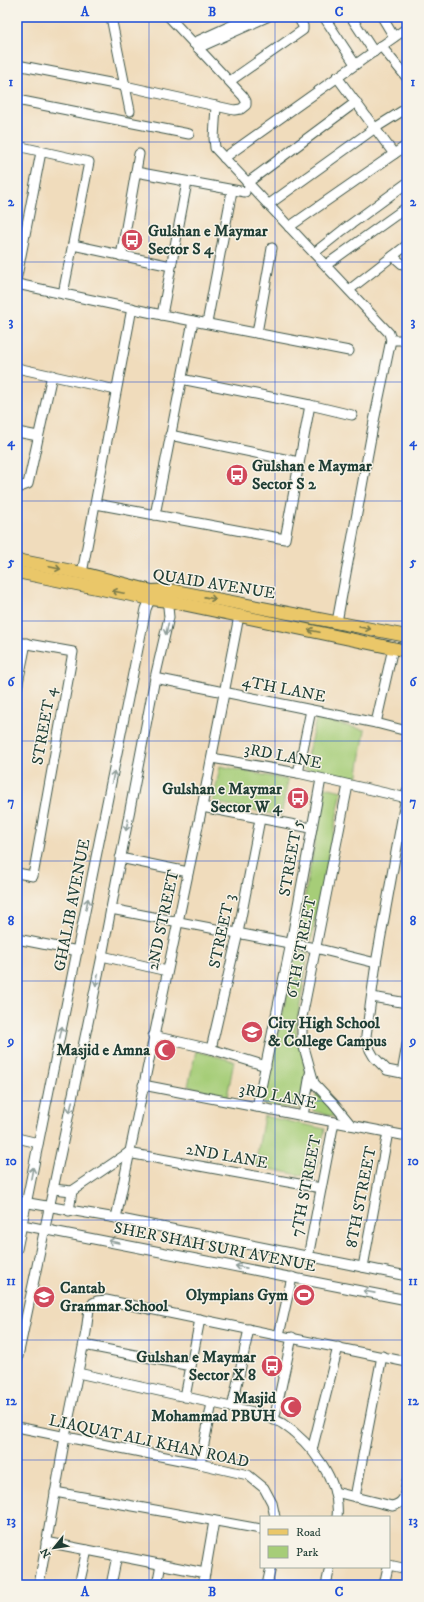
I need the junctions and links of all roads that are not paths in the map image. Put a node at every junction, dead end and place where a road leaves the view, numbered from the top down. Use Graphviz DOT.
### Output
graph roads {
  1 [pos="111,17"];
  2 [pos="250,17"];
  3 [pos="267,17"];
  4 [pos="298,17"];
  5 [pos="324,17"];
  6 [pos="351,17"];
  7 [pos="382,17"];
  8 [pos="174,18"];
  9 [pos="407,28"];
  10 [pos="394,37"];
  11 [pos="196,45"];
  12 [pos="377,49"];
  13 [pos="355,64"];
  14 [pos="17,65"];
  15 [pos="337,77"];
  16 [pos="407,78"];
  17 [pos="230,81"];
  18 [pos="125,86"];
  19 [pos="17,100"];
  20 [pos="356,102"];
  21 [pos="216,106"];
  22 [pos="407,108"];
  23 [pos="130,111"];
  24 [pos="375,128"];
  25 [pos="189,134"];
  26 [pos="407,145"];
  27 [pos="17,146"];
  28 [pos="41,152"];
  29 [pos="139,154"];
  30 [pos="394,154"];
  31 [pos="224,158"];
  32 [pos="136,172"];
  33 [pos="187,182"];
  34 [pos="248,183"];
  35 [pos="407,183"];
  36 [pos="232,191"];
  37 [pos="245,192"];
  38 [pos="268,205"];
  39 [pos="407,207"];
  40 [pos="289,227"];
  41 [pos="22,231"];
  42 [pos="73,245"];
  43 [pos="407,245"];
  44 [pos="272,248"];
  45 [pos="314,253"];
  46 [pos="121,256"];
  47 [pos="393,256"];
  48 [pos="326,265"];
  49 [pos="172,266"];
  50 [pos="405,266"];
  51 [pos="17,276"];
  52 [pos="17,284"];
  53 [pos="349,290"];
  54 [pos="63,294"];
  55 [pos="132,308"];
  56 [pos="162,315"];
  57 [pos="193,321"];
  58 [pos="207,323"];
  59 [pos="257,332"];
  60 [pos="391,340"];
  61 [pos="407,340"];
  62 [pos="349,351"];
  63 [pos="17,368"];
  64 [pos="52,375"];
  65 [pos="181,379"];
  66 [pos="116,390"];
  67 [pos="310,405"];
  68 [pos="352,416"];
  69 [pos="17,432"];
  70 [pos="170,435"];
  71 [pos="38,436"];
  72 [pos="298,462"];
  73 [pos="17,487"];
  74 [pos="96,504"];
  75 [pos="155,515"];
  76 [pos="17,560"];
  77 [pos="17,572"];
  78 [pos="82,573"];
  79 [pos="152,595"];
  80 [pos="169,596"];
  81 [pos="239,616"];
  82 [pos="337,622"];
  83 [pos="407,636"];
  84 [pos="21,642"];
  85 [pos="393,648"];
  86 [pos="407,651"];
  87 [pos="156,678"];
  88 [pos="17,688"];
  89 [pos="225,693"];
  90 [pos="311,710"];
  91 [pos="376,723"];
  92 [pos="407,731"];
  93 [pos="212,758"];
  94 [pos="298,774"];
  95 [pos="321,779"];
  96 [pos="348,785"];
  97 [pos="407,795"];
  98 [pos="202,807"];
  99 [pos="260,819"];
  100 [pos="311,828"];
  101 [pos="120,858"];
  102 [pos="188,872"];
  103 [pos="17,873"];
  104 [pos="111,909"];
  105 [pos="178,921"];
  106 [pos="238,933"];
  107 [pos="17,939"];
  108 [pos="291,943"];
  109 [pos="315,948"];
  110 [pos="78,951"];
  111 [pos="102,956"];
  112 [pos="376,963"];
  113 [pos="167,971"];
  114 [pos="372,997"];
  115 [pos="407,1002"];
  116 [pos="153,1036"];
  117 [pos="407,1045"];
  118 [pos="211,1050"];
  119 [pos="266,1066"];
  120 [pos="311,1072"];
  121 [pos="405,1073"];
  122 [pos="143,1085"];
  123 [pos="257,1107"];
  124 [pos="303,1116"];
  125 [pos="334,1122"];
  126 [pos="352,1125"];
  127 [pos="388,1132"];
  128 [pos="407,1136"];
  129 [pos="17,1138"];
  130 [pos="38,1143"];
  131 [pos="128,1153"];
  132 [pos="321,1188"];
  133 [pos="53,1189"];
  134 [pos="72,1192"];
  135 [pos="22,1202"];
  136 [pos="50,1207"];
  137 [pos="69,1211"];
  138 [pos="116,1218"];
  139 [pos="19,1224"];
  140 [pos="45,1229"];
  141 [pos="17,1249"];
  142 [pos="308,1257"];
  143 [pos="363,1267"];
  144 [pos="407,1276"];
  145 [pos="292,1277"];
  146 [pos="407,1300"];
  147 [pos="200,1319"];
  148 [pos="249,1329"];
  149 [pos="279,1335"];
  150 [pos="292,1337"];
  151 [pos="84,1345"];
  152 [pos="338,1347"];
  153 [pos="382,1356"];
  154 [pos="17,1360"];
  155 [pos="407,1362"];
  156 [pos="191,1366"];
  157 [pos="78,1373"];
  158 [pos="185,1397"];
  159 [pos="212,1403"];
  160 [pos="232,1408"];
  161 [pos="274,1420"];
  162 [pos="17,1427"];
  163 [pos="64,1438"];
  164 [pos="312,1450"];
  165 [pos="200,1464"];
  166 [pos="407,1481"];
  167 [pos="55,1492"];
  168 [pos="335,1492"];
  169 [pos="355,1497"];
  170 [pos="275,1516"];
  171 [pos="337,1516"];
  172 [pos="214,1521"];
  173 [pos="260,1529"];
  174 [pos="46,1542"];
  175 [pos="87,1550"];
  176 [pos="117,1556"];
  177 [pos="161,1564"];
  178 [pos="390,1566"];
  179 [pos="271,1568"];
  180 [pos="330,1568"];
  181 [pos="388,1568"];
  182 [pos="407,1569"];
  183 [pos="205,1573"];
  184 [pos="39,1585"];
  185 [pos="79,1585"];
  186 [pos="111,1585"];
  187 [pos="157,1585"];
  188 [pos="203,1585"];
  189 [pos="267,1585"];
  190 [pos="326,1585"];
  191 [pos="384,1585"];
  1 -- 18 [label="street"];
  2 -- 11 [label="street"];
  3 -- 11 [label="street"];
  4 -- 17 [label="street"];
  5 -- 13 [label="street"];
  6 -- 12 [label="street"];
  7 -- 10 [label="street"];
  8 -- 11 [label="street"];
  9 -- 10 [label="street"];
  10 -- 12 [label="street"];
  11 -- 17 [label="street"];
  12 -- 13 [label="street"];
  12 -- 16 [label="street"];
  13 -- 15 [label="street"];
  14 -- 18 [label="street"];
  15 -- 20 [label="street"];
  15 -- 31 [label="street"];
  17 -- 21 [label="street"];
  18 -- 21 [label="street"];
  18 -- 23 [label="street"];
  19 -- 25 [label="street"];
  20 -- 24 [label="street"];
  20 -- 34 [label="street"];
  21 -- 31 [label="street"];
  22 -- 24 [label="street"];
  24 -- 30 [label="street"];
  24 -- 38 [label="street"];
  26 -- 30 [label="street"];
  27 -- 28 [label="street"];
  28 -- 41 [label="street"];
  28 -- 42 [label="street"];
  29 -- 32 [label="street"];
  30 -- 40 [label="street"];
  31 -- 34 [label="street"];
  32 -- 33 [label="street"];
  32 -- 46 [label="street"];
  33 -- 36 [label="street"];
  33 -- 49 [label="street"];
  34 -- 38 [label="street"];
  35 -- 45 [label="street"];
  36 -- 37 [label="street"];
  36 -- 58 [label="street"];
  38 -- 40 [label="street"];
  39 -- 48 [label="street"];
  40 -- 45 [label="street"];
  41 -- 51 [label="street"];
  42 -- 46 [label="street"];
  42 -- 54 [label="street"];
  43 -- 47 [label="street"];
  44 -- 59 [label="street"];
  45 -- 48 [label="street"];
  46 -- 49 [label="street"];
  47 -- 50 [label="street"];
  47 -- 53 [label="street"];
  48 -- 53 [label="street"];
  49 -- 56 [label="street"];
  52 -- 54 [label="street"];
  53 -- 60 [label="street"];
  54 -- 55 [label="street"];
  55 -- 56 [label="street"];
  55 -- 66 [label="street"];
  56 -- 57 [label="street"];
  57 -- 58 [label="street"];
  57 -- 65 [label="street"];
  58 -- 59 [label="street"];
  59 -- 62 [label="street"];
  60 -- 61 [label="street"];
  60 -- 82 [label="street"];
  63 -- 64 [label="street"];
  64 -- 66 [label="street"];
  64 -- 71 [label="street"];
  65 -- 67 [label="street"];
  65 -- 70 [label="street"];
  66 -- 74 [label="street"];
  67 -- 68 [label="street"];
  67 -- 72 [label="street"];
  69 -- 71 [label="street"];
  70 -- 72 [label="street"];
  70 -- 75 [label="street"];
  71 -- 73 [label="street"];
  72 -- 75 [label="street"];
  74 -- 75 [label="street"];
  74 -- 78 [label="street"];
  76 -- 78 [label="main road, QUAID AVENUE, one-way"];
  79 -- 77 [label="main road, one-way"];
  78 -- 79 [label="main road, QUAID AVENUE"];
  79 -- 80 [label="main road, QUAID AVENUE"];
  110 -- 79 [label="street, GHALIB AVENUE, one-way"];
  80 -- 81 [label="main road"];
  80 -- 82 [label="main road, QUAID AVENUE, one-way"];
  80 -- 87 [label="street, one-way"];
  85 -- 81 [label="main road, one-way"];
  81 -- 89 [label="street, 2ND STREET"];
  82 -- 83 [label="main road, QUAID AVENUE, one-way"];
  84 -- 88 [label="street"];
  84 -- 103 [label="street, STREET 4"];
  85 -- 86 [label="main road"];
  85 -- 91 [label="street"];
  87 -- 89 [label="street, 4TH LANE"];
  87 -- 101 [label="street, one-way"];
  89 -- 90 [label="street, 4TH LANE"];
  89 -- 93 [label="street, 2ND STREET"];
  90 -- 91 [label="street, 4TH LANE"];
  90 -- 94 [label="street"];
  91 -- 92 [label="street, 4TH LANE"];
  93 -- 94 [label="street, 3RD LANE"];
  93 -- 98 [label="street, 2ND STREET"];
  94 -- 95 [label="street, 3RD LANE"];
  95 -- 96 [label="street, 3RD LANE"];
  95 -- 100 [label="street, STREET 5"];
  96 -- 97 [label="street"];
  96 -- 109 [label="street, 6TH STREET"];
  97 -- 112 [label="street"];
  98 -- 99 [label="street"];
  98 -- 102 [label="street, 2ND STREET"];
  99 -- 100 [label="street"];
  99 -- 106 [label="street, STREET 3"];
  100 -- 108 [label="street, STREET 5"];
  101 -- 102 [label="street"];
  101 -- 104 [label="street"];
  102 -- 105 [label="street, 2ND STREET"];
  104 -- 105 [label="street"];
  104 -- 111 [label="street"];
  105 -- 106 [label="street"];
  105 -- 113 [label="street, 2ND STREET"];
  106 -- 108 [label="street"];
  106 -- 118 [label="street, STREET 3"];
  107 -- 110 [label="street"];
  108 -- 109 [label="street"];
  108 -- 119 [label="street"];
  109 -- 112 [label="street"];
  109 -- 120 [label="street, 6TH STREET"];
  130 -- 110 [label="street, GHALIB AVENUE, one-way"];
  111 -- 113 [label="street"];
  111 -- 133 [label="street, one-way"];
  112 -- 114 [label="street"];
  113 -- 116 [label="street, 2ND STREET"];
  114 -- 115 [label="street"];
  114 -- 121 [label="street"];
  116 -- 118 [label="street"];
  116 -- 122 [label="street, 2ND STREET"];
  117 -- 121 [label="street"];
  118 -- 119 [label="street"];
  119 -- 123 [label="street"];
  120 -- 124 [label="street"];
  120 -- 126 [label="street, 6TH STREET"];
  122 -- 123 [label="street, 3RD LANE"];
  122 -- 131 [label="street, 2ND STREET"];
  123 -- 124 [label="street, 3RD LANE"];
  124 -- 125 [label="street, 3RD LANE"];
  125 -- 126 [label="street, 3RD LANE"];
  125 -- 132 [label="street, 7TH STREET"];
  126 -- 127 [label="street, 3RD LANE"];
  127 -- 128 [label="street, 3RD LANE"];
  127 -- 143 [label="street, 8TH STREET"];
  129 -- 130 [label="street"];
  135 -- 130 [label="street, GHALIB AVENUE, one-way"];
  131 -- 132 [label="street, 2ND LANE"];
  131 -- 134 [label="street"];
  131 -- 138 [label="street, 2ND STREET"];
  132 -- 142 [label="street, 7TH STREET"];
  133 -- 134 [label="street"];
  133 -- 136 [label="street"];
  134 -- 137 [label="street"];
  135 -- 136 [label="street, SHER SHAH SURI AVENUE"];
  135 -- 139 [label="street, GHALIB AVENUE"];
  136 -- 137 [label="street, SHER SHAH SURI AVENUE"];
  136 -- 140 [label="street"];
  137 -- 138 [label="street, SHER SHAH SURI AVENUE"];
  138 -- 142 [label="street, SHER SHAH SURI AVENUE"];
  139 -- 140 [label="street, SHER SHAH SURI AVENUE"];
  139 -- 141 [label="street, GHALIB AVENUE"];
  145 -- 140 [label="street, SHER SHAH SURI AVENUE, one-way"];
  140 -- 154 [label="street"];
  142 -- 143 [label="street, SHER SHAH SURI AVENUE"];
  143 -- 144 [label="street, SHER SHAH SURI AVENUE"];
  146 -- 145 [label="street, SHER SHAH SURI AVENUE, one-way"];
  145 -- 149 [label="street"];
  147 -- 148 [label="street"];
  147 -- 151 [label="street"];
  147 -- 156 [label="street"];
  148 -- 149 [label="street"];
  148 -- 160 [label="street"];
  149 -- 150 [label="street"];
  150 -- 152 [label="street"];
  150 -- 161 [label="street"];
  151 -- 156 [label="street"];
  151 -- 157 [label="street"];
  152 -- 153 [label="street"];
  152 -- 164 [label="street"];
  153 -- 155 [label="street"];
  153 -- 169 [label="street"];
  156 -- 158 [label="street"];
  157 -- 158 [label="street"];
  157 -- 163 [label="street"];
  158 -- 159 [label="street"];
  159 -- 160 [label="street"];
  159 -- 165 [label="street"];
  160 -- 161 [label="street"];
  161 -- 164 [label="street"];
  162 -- 163 [label="street, LIAQUAT ALI KHAN ROAD"];
  163 -- 165 [label="street, LIAQUAT ALI KHAN ROAD"];
  163 -- 167 [label="street"];
  164 -- 168 [label="street"];
  165 -- 170 [label="street, LIAQUAT ALI KHAN ROAD"];
  166 -- 169 [label="street"];
  167 -- 172 [label="street"];
  167 -- 174 [label="street"];
  168 -- 169 [label="street"];
  168 -- 171 [label="street"];
  172 -- 173 [label="street"];
  172 -- 183 [label="street"];
  174 -- 175 [label="street"];
  174 -- 184 [label="street"];
  175 -- 176 [label="street"];
  175 -- 185 [label="street"];
  176 -- 177 [label="street"];
  176 -- 186 [label="street"];
  177 -- 183 [label="street"];
  177 -- 187 [label="street"];
  178 -- 182 [label="street"];
  179 -- 189 [label="street"];
  180 -- 190 [label="street"];
  181 -- 191 [label="street"];
  183 -- 188 [label="street"];
}
